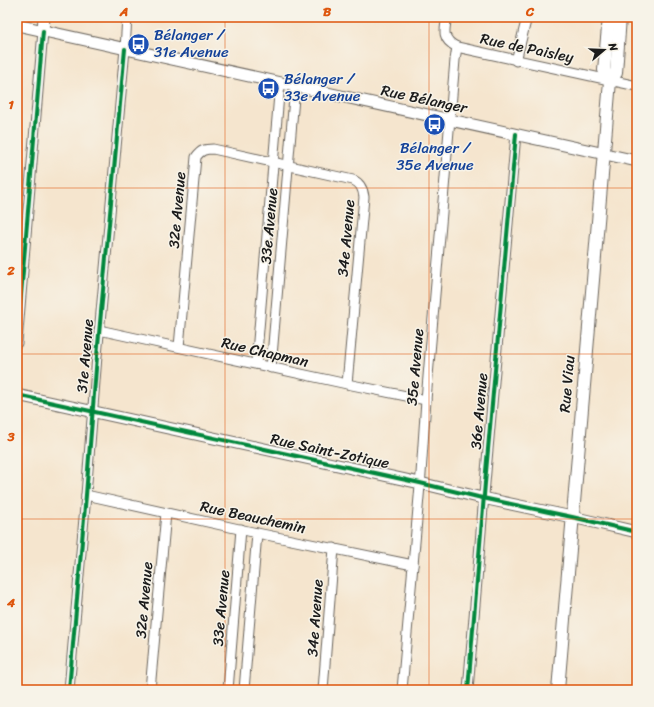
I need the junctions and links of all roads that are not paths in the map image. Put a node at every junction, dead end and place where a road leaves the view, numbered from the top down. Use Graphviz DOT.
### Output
graph roads {
  1 [pos="44,17"];
  2 [pos="127,17"];
  3 [pos="447,17"];
  4 [pos="527,17"];
  5 [pos="609,17"];
  6 [pos="620,17"];
  7 [pos="17,25"];
  8 [pos="43,31"];
  9 [pos="457,47"];
  10 [pos="126,49"];
  11 [pos="516,61"];
  12 [pos="610,81"];
  13 [pos="280,83"];
  14 [pos="295,86"];
  15 [pos="637,86"];
  16 [pos="450,120"];
  17 [pos="516,134"];
  18 [pos="604,154"];
  19 [pos="637,161"];
  20 [pos="273,162"];
  21 [pos="288,166"];
  22 [pos="99,330"];
  23 [pos="17,343"];
  24 [pos="179,347"];
  25 [pos="256,364"];
  26 [pos="271,368"];
  27 [pos="347,384"];
  28 [pos="17,395"];
  29 [pos="426,400"];
  30 [pos="92,412"];
  31 [pos="420,483"];
  32 [pos="86,495"];
  33 [pos="484,498"];
  34 [pos="166,513"];
  35 [pos="572,517"];
  36 [pos="241,529"];
  37 [pos="637,532"];
  38 [pos="257,533"];
  39 [pos="334,548"];
  40 [pos="413,565"];
  41 [pos="69,690"];
  42 [pos="150,690"];
  43 [pos="228,690"];
  44 [pos="244,690"];
  45 [pos="323,690"];
  46 [pos="402,690"];
  47 [pos="468,690"];
  48 [pos="558,690"];
  1 -- 8 [label="street"];
  2 -- 10 [label="street, 31e Avenue"];
  3 -- 9 [label="street"];
  4 -- 11 [label="street"];
  5 -- 12 [label="main road"];
  6 -- 12 [label="main road"];
  7 -- 8 [label="street, Rue Bélanger"];
  8 -- 10 [label="street, Rue Bélanger"];
  8 -- 23 [label="street"];
  9 -- 11 [label="street, Rue de Paisley"];
  9 -- 16 [label="street, 35e Avenue"];
  10 -- 13 [label="street, Rue Bélanger"];
  10 -- 22 [label="street, 31e Avenue"];
  11 -- 12 [label="street, Rue de Paisley"];
  12 -- 15 [label="street, Rue de Paisley"];
  12 -- 18 [label="main road, Rue Viau"];
  13 -- 14 [label="street, Rue Bélanger"];
  13 -- 20 [label="street, 33e Avenue"];
  14 -- 16 [label="street, Rue Bélanger"];
  14 -- 21 [label="street, 33e Avenue"];
  16 -- 17 [label="street, Rue Bélanger"];
  16 -- 29 [label="street, 35e Avenue"];
  17 -- 18 [label="street, Rue Bélanger"];
  17 -- 33 [label="street, 36e Avenue"];
  18 -- 19 [label="street, Rue Bélanger"];
  18 -- 35 [label="main road, Rue Viau"];
  20 -- 21 [label="street, 34e Avenue"];
  20 -- 24 [label="street, 32e Avenue"];
  20 -- 25 [label="street, 33e Avenue"];
  21 -- 26 [label="street, 33e Avenue"];
  21 -- 27 [label="street, 34e Avenue"];
  22 -- 24 [label="street, Rue Chapman"];
  22 -- 30 [label="street, 31e Avenue"];
  24 -- 25 [label="street, Rue Chapman"];
  25 -- 26 [label="street, Rue Chapman"];
  26 -- 27 [label="street, Rue Chapman"];
  27 -- 29 [label="street, Rue Chapman"];
  28 -- 30 [label="street, Rue Saint-Zotique"];
  29 -- 31 [label="street, 35e Avenue"];
  30 -- 31 [label="street, Rue Saint-Zotique"];
  30 -- 32 [label="street, 31e Avenue"];
  31 -- 33 [label="street, Rue Saint-Zotique"];
  31 -- 40 [label="street, 35e Avenue"];
  32 -- 34 [label="street, Rue Beauchemin"];
  32 -- 41 [label="street, 31e Avenue"];
  33 -- 35 [label="street, Rue Saint-Zotique"];
  33 -- 47 [label="street, 36e Avenue"];
  34 -- 36 [label="street, Rue Beauchemin"];
  34 -- 42 [label="street, 32e Avenue"];
  35 -- 37 [label="street, Rue Saint-Zotique"];
  35 -- 48 [label="main road, Rue Viau"];
  36 -- 38 [label="street, Rue Beauchemin"];
  36 -- 43 [label="street, 33e Avenue"];
  38 -- 39 [label="street, Rue Beauchemin"];
  38 -- 44 [label="street, 33e Avenue"];
  39 -- 40 [label="street, Rue Beauchemin"];
  39 -- 45 [label="street, 34e Avenue"];
  40 -- 46 [label="street, 35e Avenue"];
}
